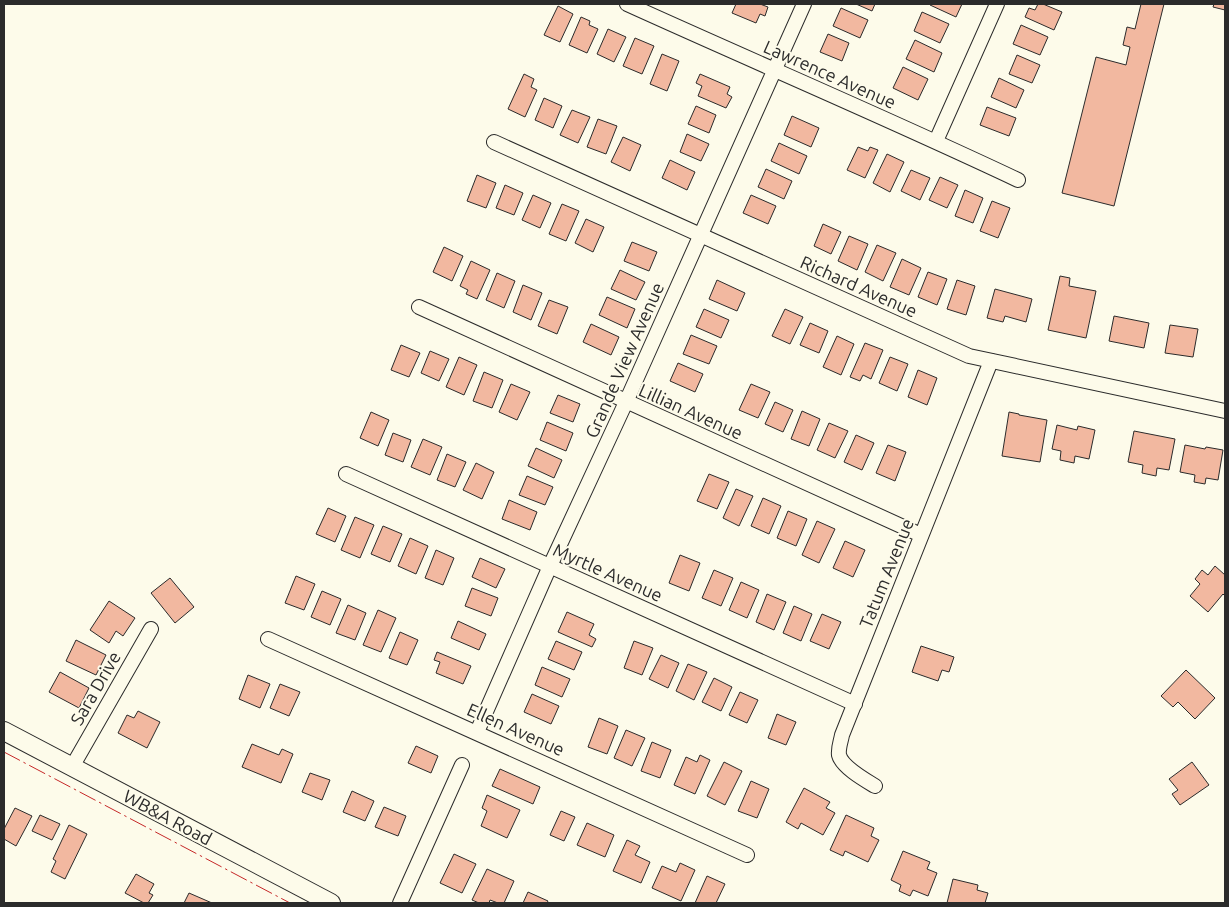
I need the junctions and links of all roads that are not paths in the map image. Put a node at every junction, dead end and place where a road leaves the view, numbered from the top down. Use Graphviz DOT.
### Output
graph roads {
  1 [pos="627,4"];
  2 [pos="804,4"];
  3 [pos="997,4"];
  4 [pos="775,70"];
  5 [pos="936,141"];
  6 [pos="494,142"];
  7 [pos="1018,180"];
  8 [pos="701,235"];
  9 [pos="419,307"];
  10 [pos="991,361"];
  11 [pos="626,402"];
  12 [pos="1225,411"];
  13 [pos="346,474"];
  14 [pos="921,535"];
  15 [pos="550,566"];
  16 [pos="150,629"];
  17 [pos="268,638"];
  18 [pos="855,704"];
  19 [pos="4,731"];
  20 [pos="477,732"];
  21 [pos="462,765"];
  22 [pos="72,766"];
  23 [pos="875,786"];
  24 [pos="747,855"];
  25 [pos="331,903"];
  26 [pos="400,903"];
  1 -- 4 [label="street, Lawrence Avenue"];
  2 -- 4 [label="street, Grande View Avenue"];
  3 -- 5 [label="street"];
  4 -- 5 [label="street, Lawrence Avenue"];
  4 -- 8 [label="street, Grande View Avenue"];
  5 -- 7 [label="street, Lawrence Avenue"];
  6 -- 8 [label="street, Richard Avenue"];
  8 -- 10 [label="street, Richard Avenue"];
  8 -- 11 [label="street, Grande View Avenue"];
  9 -- 11 [label="street, Lillian Avenue"];
  10 -- 12 [label="street, Richard Avenue"];
  10 -- 14 [label="street, Tatum Avenue"];
  11 -- 14 [label="street, Lillian Avenue"];
  11 -- 15 [label="street, Grande View Avenue"];
  13 -- 15 [label="street, Myrtle Avenue"];
  14 -- 18 [label="street, Tatum Avenue"];
  15 -- 18 [label="street, Myrtle Avenue"];
  15 -- 20 [label="street, Grande View Avenue"];
  16 -- 22 [label="street, Sara Drive"];
  17 -- 20 [label="street, Ellen Avenue"];
  18 -- 23 [label="street, Tatum Avenue"];
  19 -- 22 [label="street, WB&A Road"];
  20 -- 24 [label="street, Ellen Avenue"];
  21 -- 26 [label="street"];
  22 -- 25 [label="street, WB&A Road"];
}
